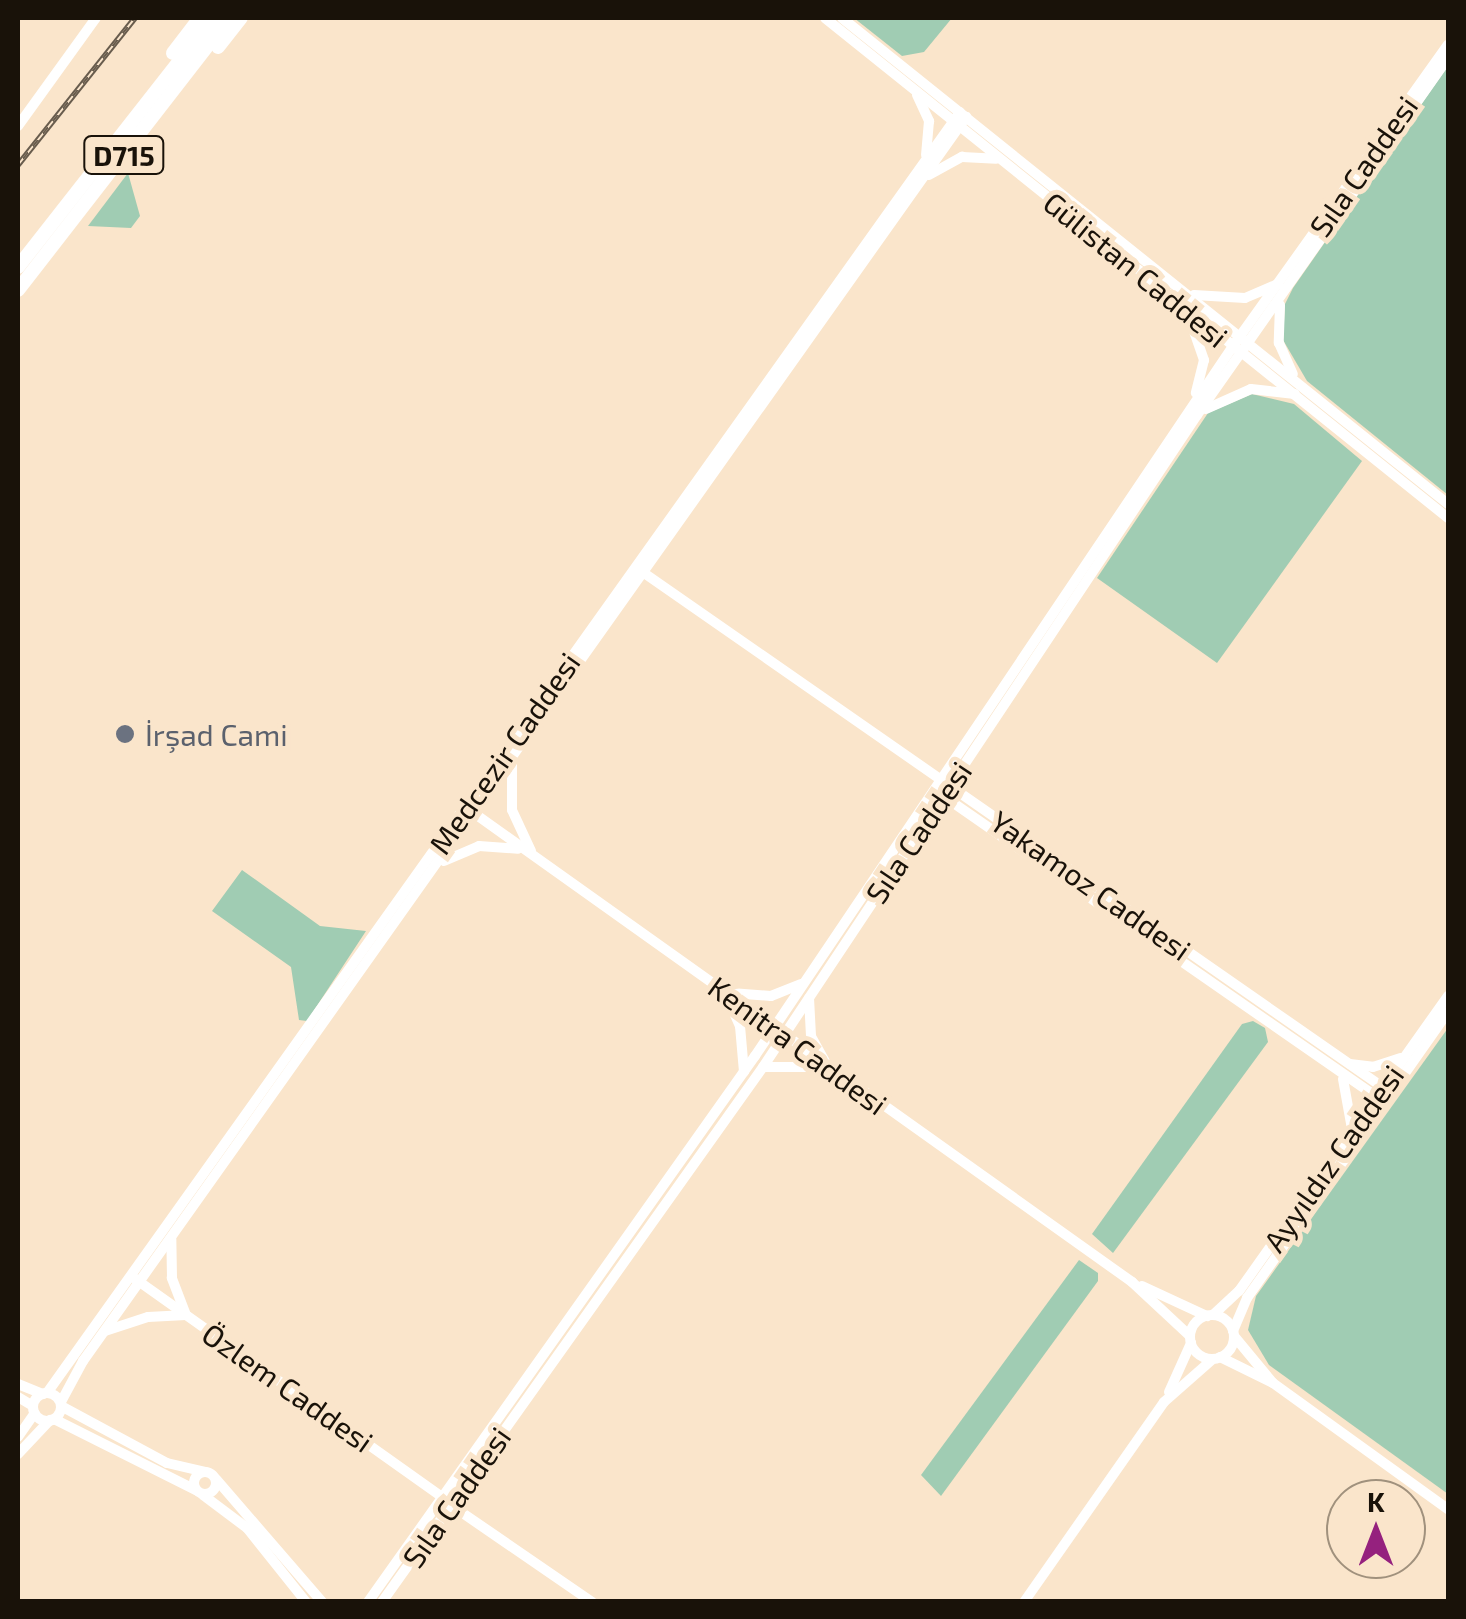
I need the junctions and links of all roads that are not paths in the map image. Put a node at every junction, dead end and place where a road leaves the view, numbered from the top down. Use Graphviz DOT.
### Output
graph roads {
  1 [pos="96,18"];
  2 [pos="200,18"];
  3 [pos="212,18"];
  4 [pos="228,18"];
  5 [pos="241,18"];
  6 [pos="826,18"];
  7 [pos="842,18"];
  8 [pos="1448,44"];
  9 [pos="1448,58"];
  10 [pos="911,86"];
  11 [pos="959,119"];
  12 [pos="151,122"];
  13 [pos="18,126"];
  14 [pos="104,156"];
  15 [pos="1002,161"];
  16 [pos="924,162"];
  17 [pos="917,186"];
  18 [pos="18,267"];
  19 [pos="1281,289"];
  20 [pos="18,290"];
  21 [pos="1190,294"];
  22 [pos="1182,305"];
  23 [pos="1246,339"];
  24 [pos="1238,350"];
  25 [pos="1298,388"];
  26 [pos="1195,411"];
  27 [pos="1448,504"];
  28 [pos="1448,518"];
  29 [pos="644,573"];
  30 [pos="514,756"];
  31 [pos="942,788"];
  32 [pos="470,810"];
  33 [pos="534,856"];
  34 [pos="436,868"];
  35 [pos="808,986"];
  36 [pos="722,990"];
  37 [pos="1448,996"];
  38 [pos="1448,1012"];
  39 [pos="780,1031"];
  40 [pos="1406,1055"];
  41 [pos="1338,1064"];
  42 [pos="763,1067"];
  43 [pos="828,1067"];
  44 [pos="744,1072"];
  45 [pos="1384,1095"];
  46 [pos="1351,1133"];
  47 [pos="170,1239"];
  48 [pos="136,1280"];
  49 [pos="1132,1282"];
  50 [pos="186,1315"];
  51 [pos="1210,1316"];
  52 [pos="104,1332"];
  53 [pos="1234,1333"];
  54 [pos="1191,1340"];
  55 [pos="1217,1358"];
  56 [pos="1273,1382"];
  57 [pos="18,1384"];
  58 [pos="45,1393"];
  59 [pos="18,1398"];
  60 [pos="1164,1402"];
  61 [pos="61,1404"];
  62 [pos="34,1409"];
  63 [pos="52,1420"];
  64 [pos="18,1436"];
  65 [pos="18,1454"];
  66 [pos="205,1472"];
  67 [pos="216,1479"];
  68 [pos="199,1492"];
  69 [pos="445,1500"];
  70 [pos="1448,1509"];
  71 [pos="306,1602"];
  72 [pos="322,1602"];
  73 [pos="368,1602"];
  74 [pos="382,1602"];
  75 [pos="592,1602"];
  76 [pos="1024,1602"];
  1 -- 13 [label="street"];
  2 -- 14 [label="highway"];
  3 -- 14 [label="highway, D715"];
  4 -- 12 [label="highway, D715"];
  5 -- 12 [label="highway"];
  6 -- 10 [label="street, Gülistan Caddesi"];
  7 -- 11 [label="street, Gülistan Caddesi"];
  8 -- 19 [label="street, Sıla Caddesi"];
  9 -- 19 [label="street, Sıla Caddesi"];
  10 -- 11 [label="street, Gülistan Caddesi"];
  10 -- 16 [label="street"];
  11 -- 15 [label="street, Gülistan Caddesi"];
  11 -- 16 [label="street, Medcezir Caddesi"];
  11 -- 17 [label="street, Medcezir Caddesi"];
  11 -- 21 [label="street, Gülistan Caddesi"];
  12 -- 20 [label="highway, D715"];
  14 -- 18 [label="highway, D715"];
  15 -- 17 [label="street"];
  15 -- 22 [label="street, Gülistan Caddesi"];
  16 -- 32 [label="street, Medcezir Caddesi"];
  17 -- 29 [label="street, Medcezir Caddesi"];
  19 -- 21 [label="street"];
  19 -- 23 [label="street, Sıla Caddesi"];
  19 -- 25 [label="street"];
  21 -- 23 [label="street, Gülistan Caddesi"];
  22 -- 24 [label="street, Gülistan Caddesi"];
  22 -- 26 [label="street"];
  23 -- 24 [label="street, Sıla Caddesi"];
  23 -- 25 [label="street, Gülistan Caddesi"];
  24 -- 25 [label="street, Gülistan Caddesi"];
  24 -- 26 [label="street, Sıla Caddesi"];
  25 -- 26 [label="street"];
  25 -- 27 [label="street, Gülistan Caddesi"];
  25 -- 28 [label="street, Gülistan Caddesi"];
  26 -- 31 [label="street, Sıla Caddesi"];
  29 -- 30 [label="street, Medcezir Caddesi"];
  29 -- 31 [label="street, Yakamoz Caddesi"];
  30 -- 32 [label="street, Medcezir Caddesi"];
  30 -- 33 [label="street"];
  31 -- 35 [label="street, Sıla Caddesi"];
  31 -- 41 [label="street, Yakamoz Caddesi"];
  32 -- 33 [label="street, Kenitra Caddesi"];
  32 -- 34 [label="street, Medcezir Caddesi"];
  32 -- 48 [label="street, Medcezir Caddesi"];
  33 -- 34 [label="street"];
  33 -- 36 [label="street, Kenitra Caddesi"];
  34 -- 47 [label="street, Medcezir Caddesi"];
  35 -- 36 [label="street"];
  35 -- 39 [label="street, Sıla Caddesi"];
  35 -- 43 [label="street"];
  36 -- 39 [label="street, Kenitra Caddesi"];
  36 -- 44 [label="street"];
  37 -- 40 [label="street, Ayyıldız Caddesi"];
  38 -- 45 [label="street, Ayyıldız Caddesi"];
  39 -- 42 [label="street, Sıla Caddesi"];
  39 -- 43 [label="street, Kenitra Caddesi"];
  39 -- 44 [label="street"];
  40 -- 41 [label="street"];
  40 -- 45 [label="street, Ayyıldız Caddesi"];
  41 -- 45 [label="street, Yakamoz Caddesi"];
  41 -- 46 [label="street"];
  42 -- 43 [label="street"];
  42 -- 69 [label="street, Sıla Caddesi"];
  43 -- 49 [label="street, Kenitra Caddesi"];
  44 -- 69 [label="street"];
  45 -- 46 [label="street, Ayyıldız Caddesi"];
  45 -- 53 [label="street, Ayyıldız Caddesi"];
  46 -- 51 [label="street, Ayyıldız Caddesi"];
  47 -- 48 [label="street, Medcezir Caddesi"];
  47 -- 50 [label="street"];
  48 -- 50 [label="street, Özlem Caddesi"];
  48 -- 52 [label="street, Medcezir Caddesi"];
  48 -- 58 [label="street, Medcezir Caddesi"];
  49 -- 51 [label="street"];
  49 -- 54 [label="street"];
  50 -- 52 [label="street"];
  50 -- 69 [label="street, Özlem Caddesi"];
  51 -- 53 [label="street"];
  51 -- 54 [label="street, Ayyıldız Caddesi"];
  52 -- 61 [label="street, Medcezir Caddesi"];
  53 -- 55 [label="street, Ayyıldız Caddesi"];
  53 -- 56 [label="street"];
  54 -- 55 [label="street"];
  54 -- 60 [label="street"];
  55 -- 56 [label="street"];
  55 -- 60 [label="street"];
  56 -- 70 [label="street"];
  57 -- 58 [label="street"];
  58 -- 61 [label="street"];
  58 -- 62 [label="street, Medcezir Caddesi"];
  59 -- 62 [label="street"];
  60 -- 76 [label="street"];
  61 -- 63 [label="street, Medcezir Caddesi"];
  61 -- 66 [label="street"];
  62 -- 63 [label="street"];
  62 -- 64 [label="street"];
  63 -- 65 [label="street"];
  63 -- 68 [label="street"];
  66 -- 67 [label="street"];
  66 -- 68 [label="street"];
  67 -- 68 [label="street"];
  67 -- 72 [label="street"];
  68 -- 71 [label="street"];
  69 -- 73 [label="street"];
  69 -- 74 [label="street, Sıla Caddesi"];
  69 -- 75 [label="street, Özlem Caddesi"];
}
